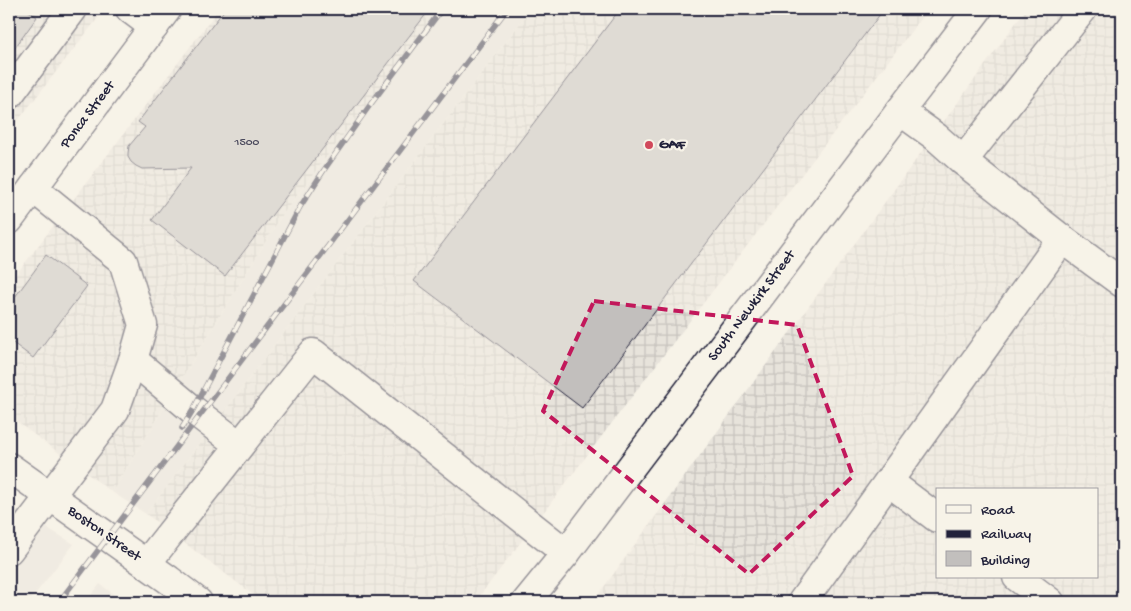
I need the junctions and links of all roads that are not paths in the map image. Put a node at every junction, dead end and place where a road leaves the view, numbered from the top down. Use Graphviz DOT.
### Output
graph roads {
  1 [pos="73,9"];
  2 [pos="130,9"];
  3 [pos="978,9"];
  4 [pos="1083,9"];
  5 [pos="161,18"];
  6 [pos="9,95"];
  7 [pos="900,111"];
  8 [pos="963,161"];
  9 [pos="33,188"];
  10 [pos="9,220"];
  11 [pos="1062,239"];
  12 [pos="1122,283"];
  13 [pos="133,360"];
  14 [pos="239,445"];
  15 [pos="9,467"];
  16 [pos="889,482"];
  17 [pos="50,497"];
  18 [pos="936,517"];
  19 [pos="9,550"];
  20 [pos="566,553"];
  21 [pos="146,564"];
  22 [pos="1018,578"];
  23 [pos="814,598"];
  24 [pos="198,602"];
  25 [pos="526,602"];
  26 [pos="1050,602"];
  1 -- 6 [label="street"];
  2 -- 5 [label="street"];
  3 -- 7 [label="street, South Newkirk Street"];
  4 -- 8 [label="street"];
  5 -- 9 [label="street, Ponca Street"];
  7 -- 8 [label="street"];
  7 -- 20 [label="street, South Newkirk Street"];
  8 -- 11 [label="street"];
  9 -- 10 [label="street, Ponca Street"];
  9 -- 13 [label="street"];
  11 -- 12 [label="street"];
  11 -- 16 [label="street"];
  13 -- 14 [label="street"];
  13 -- 17 [label="street"];
  14 -- 20 [label="street"];
  14 -- 21 [label="street"];
  15 -- 17 [label="street, Boston Street"];
  16 -- 18 [label="street"];
  16 -- 23 [label="street"];
  17 -- 19 [label="street"];
  17 -- 21 [label="street, Boston Street"];
  20 -- 25 [label="street, South Newkirk Street"];
  21 -- 24 [label="street, Boston Street"];
  22 -- 26 [label="street"];
}
